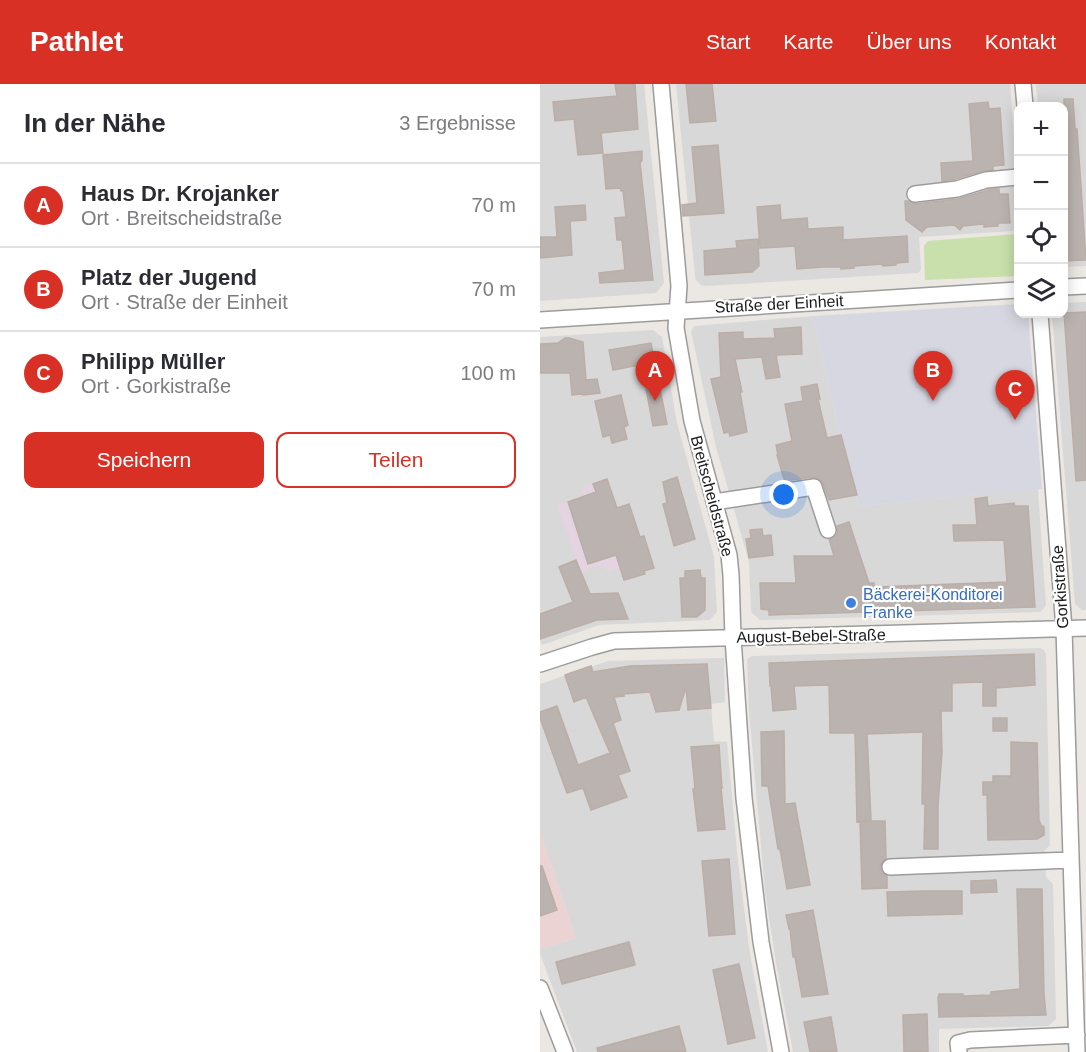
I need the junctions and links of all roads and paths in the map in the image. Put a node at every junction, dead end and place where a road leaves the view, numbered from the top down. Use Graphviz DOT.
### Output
graph roads {
  1 [pos="661,84"];
  2 [pos="1023,84"];
  3 [pos="1025,102"];
  4 [pos="1014,177"];
  5 [pos="915,194"];
  6 [pos="1086,285"];
  7 [pos="1068,287"];
  8 [pos="1014,290"];
  9 [pos="677,310"];
  10 [pos="1040,318"];
  11 [pos="540,320"];
  12 [pos="714,502"];
  13 [pos="828,530"];
  14 [pos="1086,628"];
  15 [pos="1064,629"];
  16 [pos="733,638"];
  17 [pos="540,664"];
  18 [pos="1071,860"];
  19 [pos="890,867"];
  20 [pos="1080,961"];
  21 [pos="540,988"];
  22 [pos="1077,1035"];
  23 [pos="564,1052"];
  24 [pos="781,1052"];
  25 [pos="958,1052"];
  26 [pos="1077,1052"];
  1 -- 9 [label="street, Breitscheidstraße"];
  2 -- 3 [label="street"];
  4 -- 5 [label="street"];
  6 -- 7 [label="street"];
  8 -- 9 [label="street, Straße der Einheit"];
  9 -- 11 [label="street, Straße der Einheit"];
  9 -- 12 [label="street, Breitscheidstraße"];
  10 -- 15 [label="street, Gorkistraße"];
  12 -- 13 [label="street"];
  12 -- 16 [label="street, Breitscheidstraße"];
  14 -- 15 [label="street, August-Bebel-Straße"];
  15 -- 16 [label="street, August-Bebel-Straße"];
  15 -- 18 [label="street, Gorkistraße"];
  16 -- 17 [label="street, August-Bebel-Straße"];
  16 -- 24 [label="street, Breitscheidstraße"];
  18 -- 19 [label="street"];
  18 -- 20 [label="street, Gorkistraße"];
  20 -- 22 [label="street, Gorkistraße"];
  21 -- 23 [label="street"];
  22 -- 25 [label="street"];
  22 -- 26 [label="street, Gorkistraße"];
}
